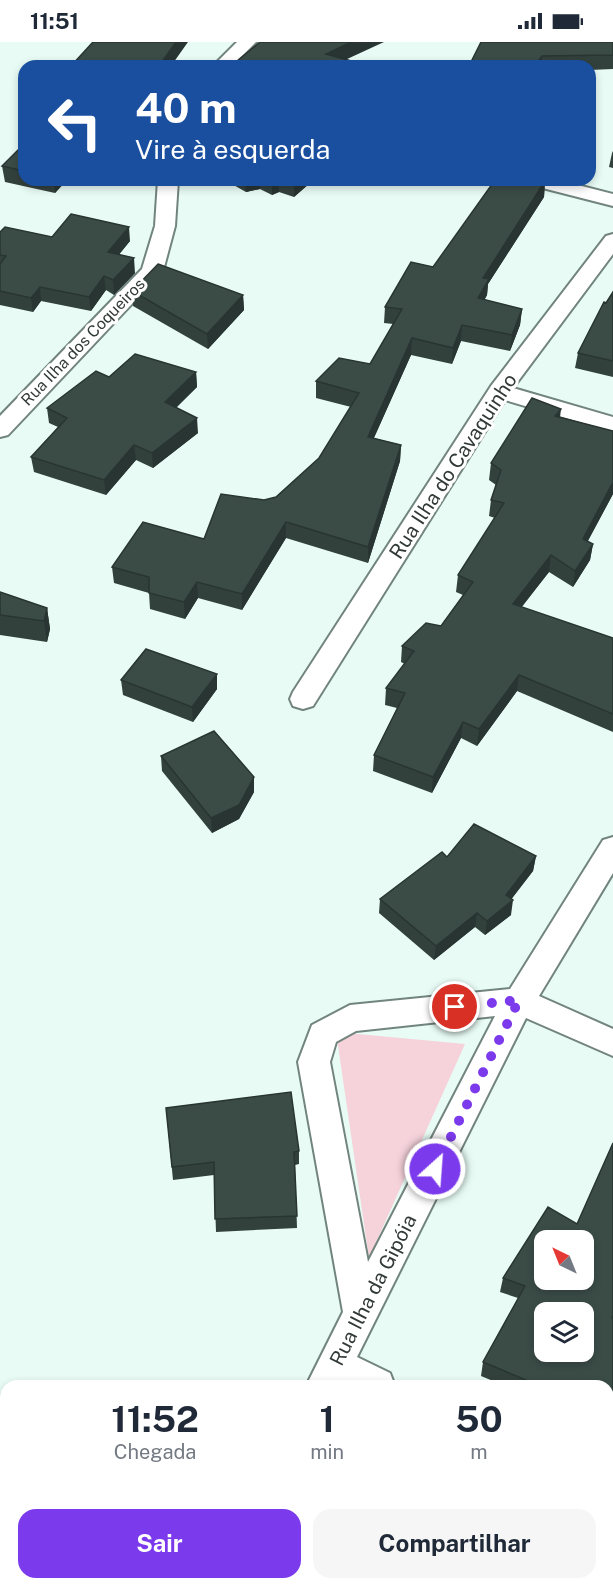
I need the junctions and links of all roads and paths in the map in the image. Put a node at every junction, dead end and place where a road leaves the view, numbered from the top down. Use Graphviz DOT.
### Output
graph roads {
  1 [pos="247,42"];
  2 [pos="228,60"];
  3 [pos="168,186"];
  4 [pos="558,186"];
  5 [pos="613,200"];
  6 [pos="613,240"];
  7 [pos="499,391"];
  8 [pos="613,425"];
  9 [pos="0,430"];
  10 [pos="303,699"];
  11 [pos="613,848"];
  12 [pos="519,1000"];
  13 [pos="613,1043"];
  14 [pos="361,1316"];
  15 [pos="330,1375"];
  16 [pos="351,1380"];
  1 -- 2 [label="street"];
  3 -- 9 [label="street, Rua Ilha dos Coqueiros"];
  4 -- 5 [label="street"];
  6 -- 7 [label="street, Rua Ilha do Cavaquinho"];
  7 -- 8 [label="street"];
  7 -- 10 [label="street, Rua Ilha do Cavaquinho"];
  11 -- 12 [label="street, Rua Ilha da Gipóia"];
  12 -- 13 [label="street"];
  12 -- 14 [label="street, Rua Ilha da Gipóia"];
  12 -- 14 [label="street"];
  14 -- 15 [label="street, Rua Ilha da Gipóia"];
  15 -- 16 [label="street"];
}
